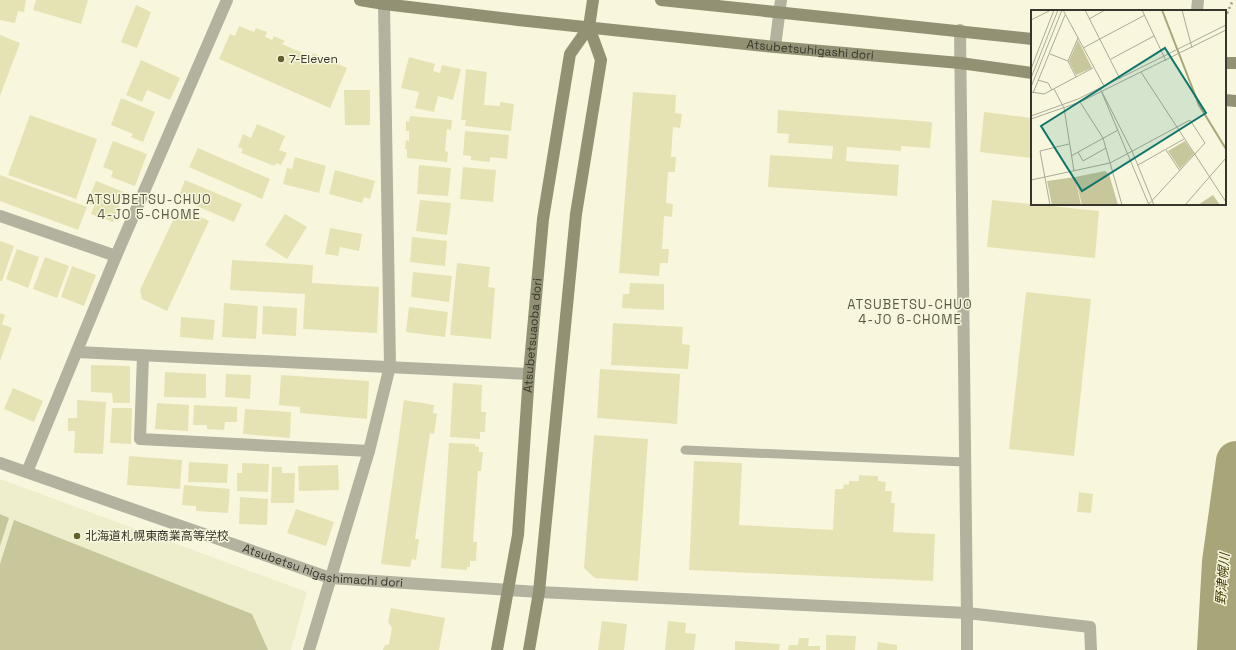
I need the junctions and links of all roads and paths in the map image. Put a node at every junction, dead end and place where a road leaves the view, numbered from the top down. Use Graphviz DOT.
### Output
graph roads {
  1 [pos="227,0"];
  2 [pos="360,0"];
  3 [pos="593,0"];
  4 [pos="661,0"];
  5 [pos="1198,0"];
  6 [pos="1233,0"];
  7 [pos="384,4"];
  8 [pos="780,6"];
  9 [pos="1197,10"];
  10 [pos="1226,16"];
  11 [pos="589,27"];
  12 [pos="960,30"];
  13 [pos="1031,39"];
  14 [pos="775,47"];
  15 [pos="960,63"];
  16 [pos="1226,63"];
  17 [pos="1236,64"];
  18 [pos="1031,73"];
  19 [pos="1226,100"];
  20 [pos="1236,101"];
  21 [pos="0,216"];
  22 [pos="116,256"];
  23 [pos="77,352"];
  24 [pos="143,356"];
  25 [pos="390,366"];
  26 [pos="530,374"];
  27 [pos="685,450"];
  28 [pos="369,451"];
  29 [pos="965,462"];
  30 [pos="0,463"];
  31 [pos="27,472"];
  32 [pos="330,578"];
  33 [pos="509,590"];
  34 [pos="539,592"];
  35 [pos="968,613"];
  36 [pos="310,650"];
  37 [pos="497,650"];
  38 [pos="530,650"];
  39 [pos="967,650"];
  40 [pos="1091,650"];
  1 -- 22 [label="street"];
  2 -- 7 [label="street"];
  3 -- 11 [label="street, Atsubetsuaoba dori"];
  4 -- 8 [label="street"];
  5 -- 9 [label="street"];
  6 -- 10 [label="path"];
  7 -- 11 [label="street"];
  7 -- 25 [label="street"];
  8 -- 12 [label="street"];
  8 -- 14 [label="street"];
  11 -- 14 [label="street, Atsubetsuhigashi dori"];
  11 -- 26 [label="street, Atsubetsuaoba dori"];
  11 -- 34 [label="street, Atsubetsuaoba dori"];
  12 -- 13 [label="street"];
  12 -- 15 [label="street"];
  14 -- 15 [label="street, Atsubetsuhigashi dori"];
  15 -- 18 [label="street, Atsubetsuhigashi dori"];
  15 -- 29 [label="street"];
  16 -- 17 [label="street"];
  19 -- 20 [label="street"];
  21 -- 22 [label="street"];
  22 -- 23 [label="street"];
  23 -- 24 [label="street"];
  23 -- 31 [label="street"];
  24 -- 25 [label="street"];
  24 -- 28 [label="street"];
  25 -- 26 [label="street"];
  25 -- 28 [label="street"];
  26 -- 33 [label="street, Atsubetsuaoba dori"];
  27 -- 29 [label="lane"];
  28 -- 32 [label="street"];
  29 -- 35 [label="street"];
  30 -- 31 [label="street, Atsubetsu higashimachi dori"];
  31 -- 32 [label="street, Atsubetsu higashimachi dori"];
  32 -- 33 [label="street, Atsubetsu higashimachi dori"];
  32 -- 36 [label="street"];
  33 -- 34 [label="street, Atsubetsu higashimachi dori"];
  33 -- 37 [label="street, Atsubetsuaoba dori"];
  34 -- 35 [label="street, Atsubetsu higashimachi dori"];
  34 -- 38 [label="street, Atsubetsuaoba dori"];
  35 -- 39 [label="street"];
  35 -- 40 [label="street, Atsubetsu higashimachi dori"];
}
